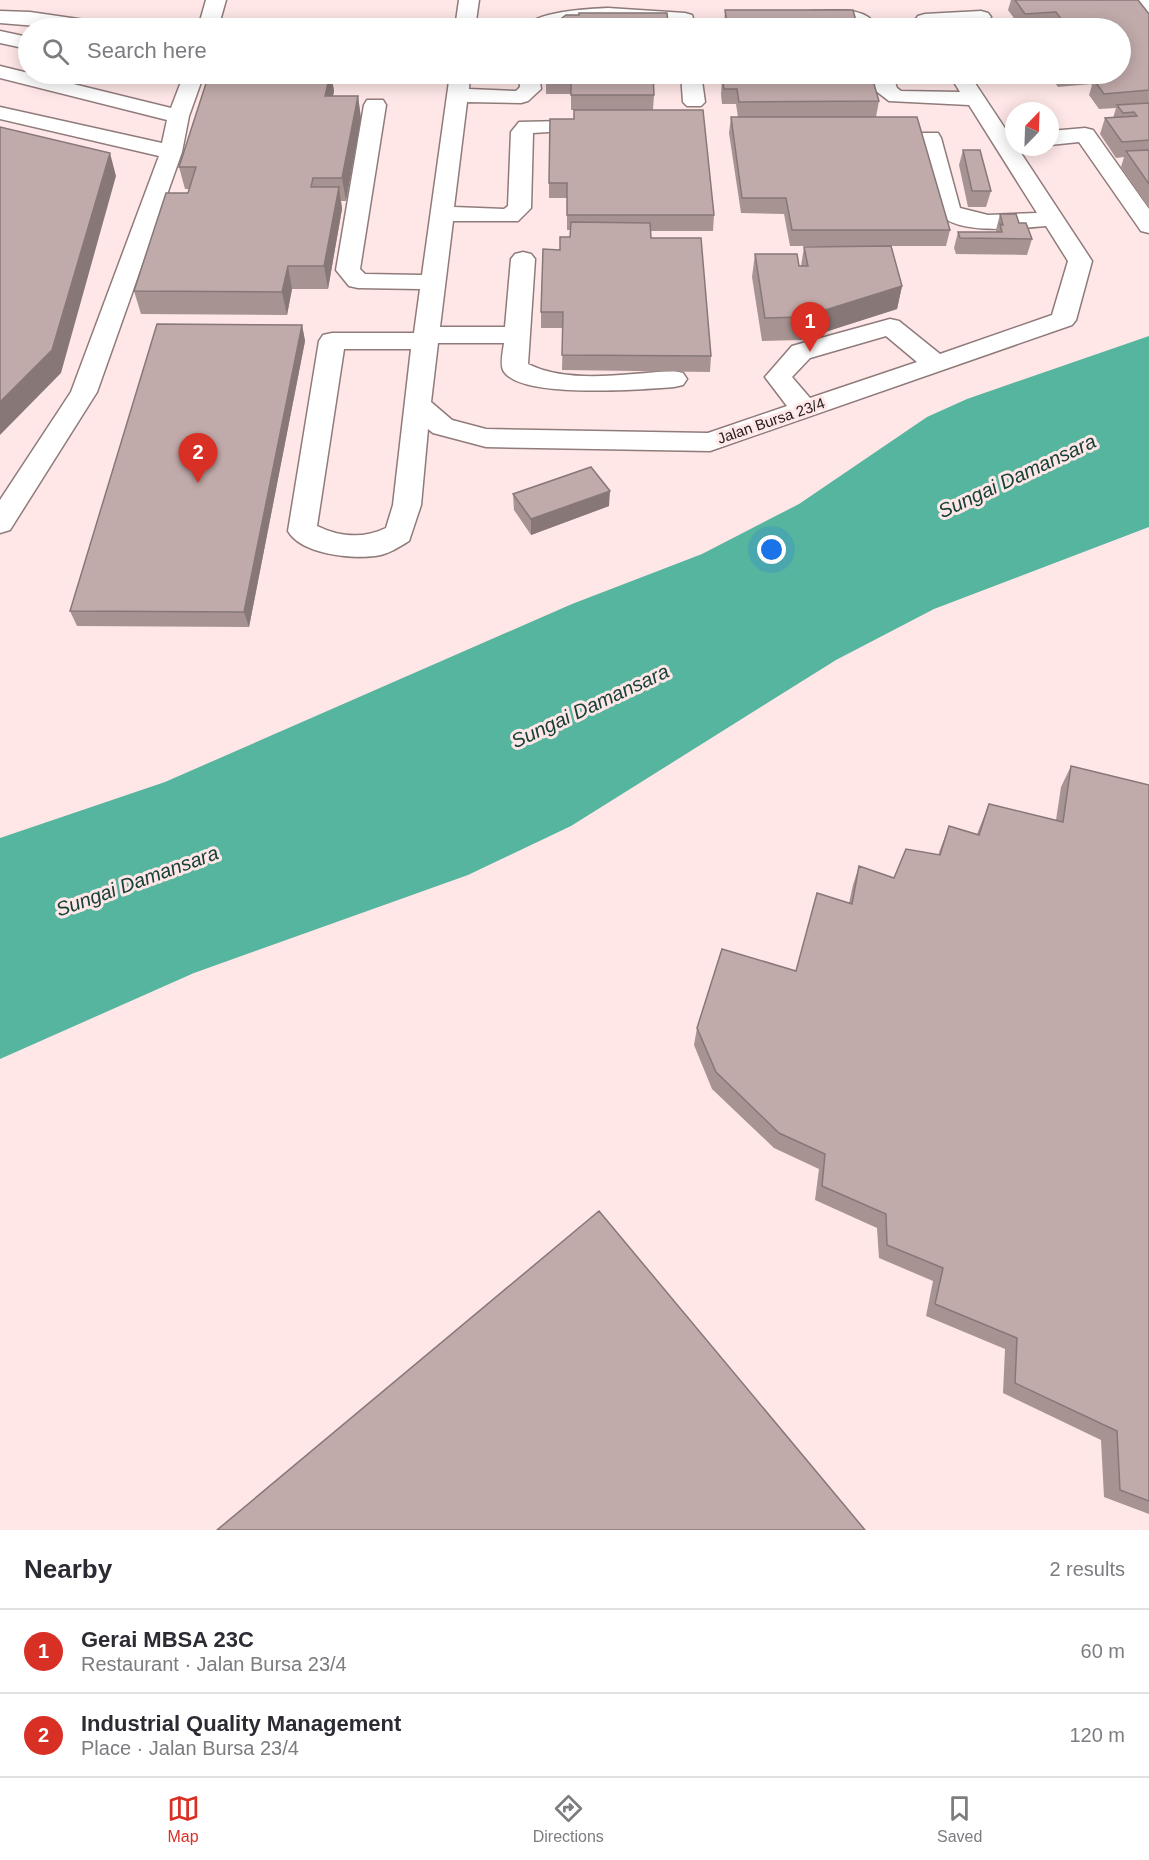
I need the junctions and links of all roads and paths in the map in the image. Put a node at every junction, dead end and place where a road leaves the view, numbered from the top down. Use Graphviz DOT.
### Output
graph roads {
  1 [pos="216,0"];
  2 [pos="469,0"];
  3 [pos="993,0"];
  4 [pos="1140,0"];
  5 [pos="1149,11"];
  6 [pos="0,17"];
  7 [pos="797,17"];
  8 [pos="30,18"];
  9 [pos="211,18"];
  10 [pos="466,18"];
  11 [pos="560,18"];
  12 [pos="679,18"];
  13 [pos="856,18"];
  14 [pos="987,18"];
  15 [pos="18,26"];
  16 [pos="1,38"];
  17 [pos="18,41"];
  18 [pos="0,72"];
  19 [pos="18,76"];
  20 [pos="49,84"];
  21 [pos="190,84"];
  22 [pos="458,84"];
  23 [pos="531,84"];
  24 [pos="692,84"];
  25 [pos="885,84"];
  26 [pos="966,84"];
  27 [pos="976,99"];
  28 [pos="694,102"];
  29 [pos="375,105"];
  30 [pos="0,113"];
  31 [pos="178,116"];
  32 [pos="556,126"];
  33 [pos="1005,137"];
  34 [pos="1059,137"];
  35 [pos="930,138"];
  36 [pos="171,153"];
  37 [pos="1017,156"];
  38 [pos="442,214"];
  39 [pos="1053,219"];
  40 [pos="1149,226"];
  41 [pos="523,259"];
  42 [pos="433,282"];
  43 [pos="517,335"];
  44 [pos="426,338"];
  45 [pos="936,364"];
  46 [pos="674,379"];
  47 [pos="417,405"];
  48 [pos="804,409"];
  49 [pos="0,523"];
  1 -- 9 [label="street"];
  2 -- 10 [label="street"];
  3 -- 14 [label="street"];
  4 -- 5 [label="street"];
  6 -- 8 [label="street"];
  7 -- 13 [label="street"];
  11 -- 12 [label="street"];
  15 -- 16 [label="street"];
  16 -- 17 [label="street"];
  18 -- 19 [label="street"];
  20 -- 31 [label="street"];
  21 -- 31 [label="street"];
  22 -- 23 [label="street"];
  22 -- 38 [label="street"];
  24 -- 28 [label="street"];
  25 -- 27 [label="street"];
  26 -- 27 [label="street, Jalan Bursa 23/4"];
  27 -- 33 [label="street, Jalan Bursa 23/4"];
  29 -- 42 [label="street"];
  30 -- 36 [label="street"];
  31 -- 36 [label="street"];
  32 -- 38 [label="street"];
  34 -- 40 [label="street"];
  35 -- 39 [label="street"];
  36 -- 49 [label="street"];
  37 -- 39 [label="street, Jalan Bursa 23/4"];
  38 -- 42 [label="street"];
  39 -- 45 [label="street, Jalan Bursa 23/4"];
  41 -- 43 [label="street"];
  42 -- 44 [label="street"];
  43 -- 44 [label="street"];
  43 -- 46 [label="street"];
  44 -- 47 [label="street"];
  44 -- 47 [label="street"];
  45 -- 48 [label="street, Jalan Bursa 23/4"];
  45 -- 48 [label="street"];
  47 -- 48 [label="street, Jalan Bursa 23/4"];
}
